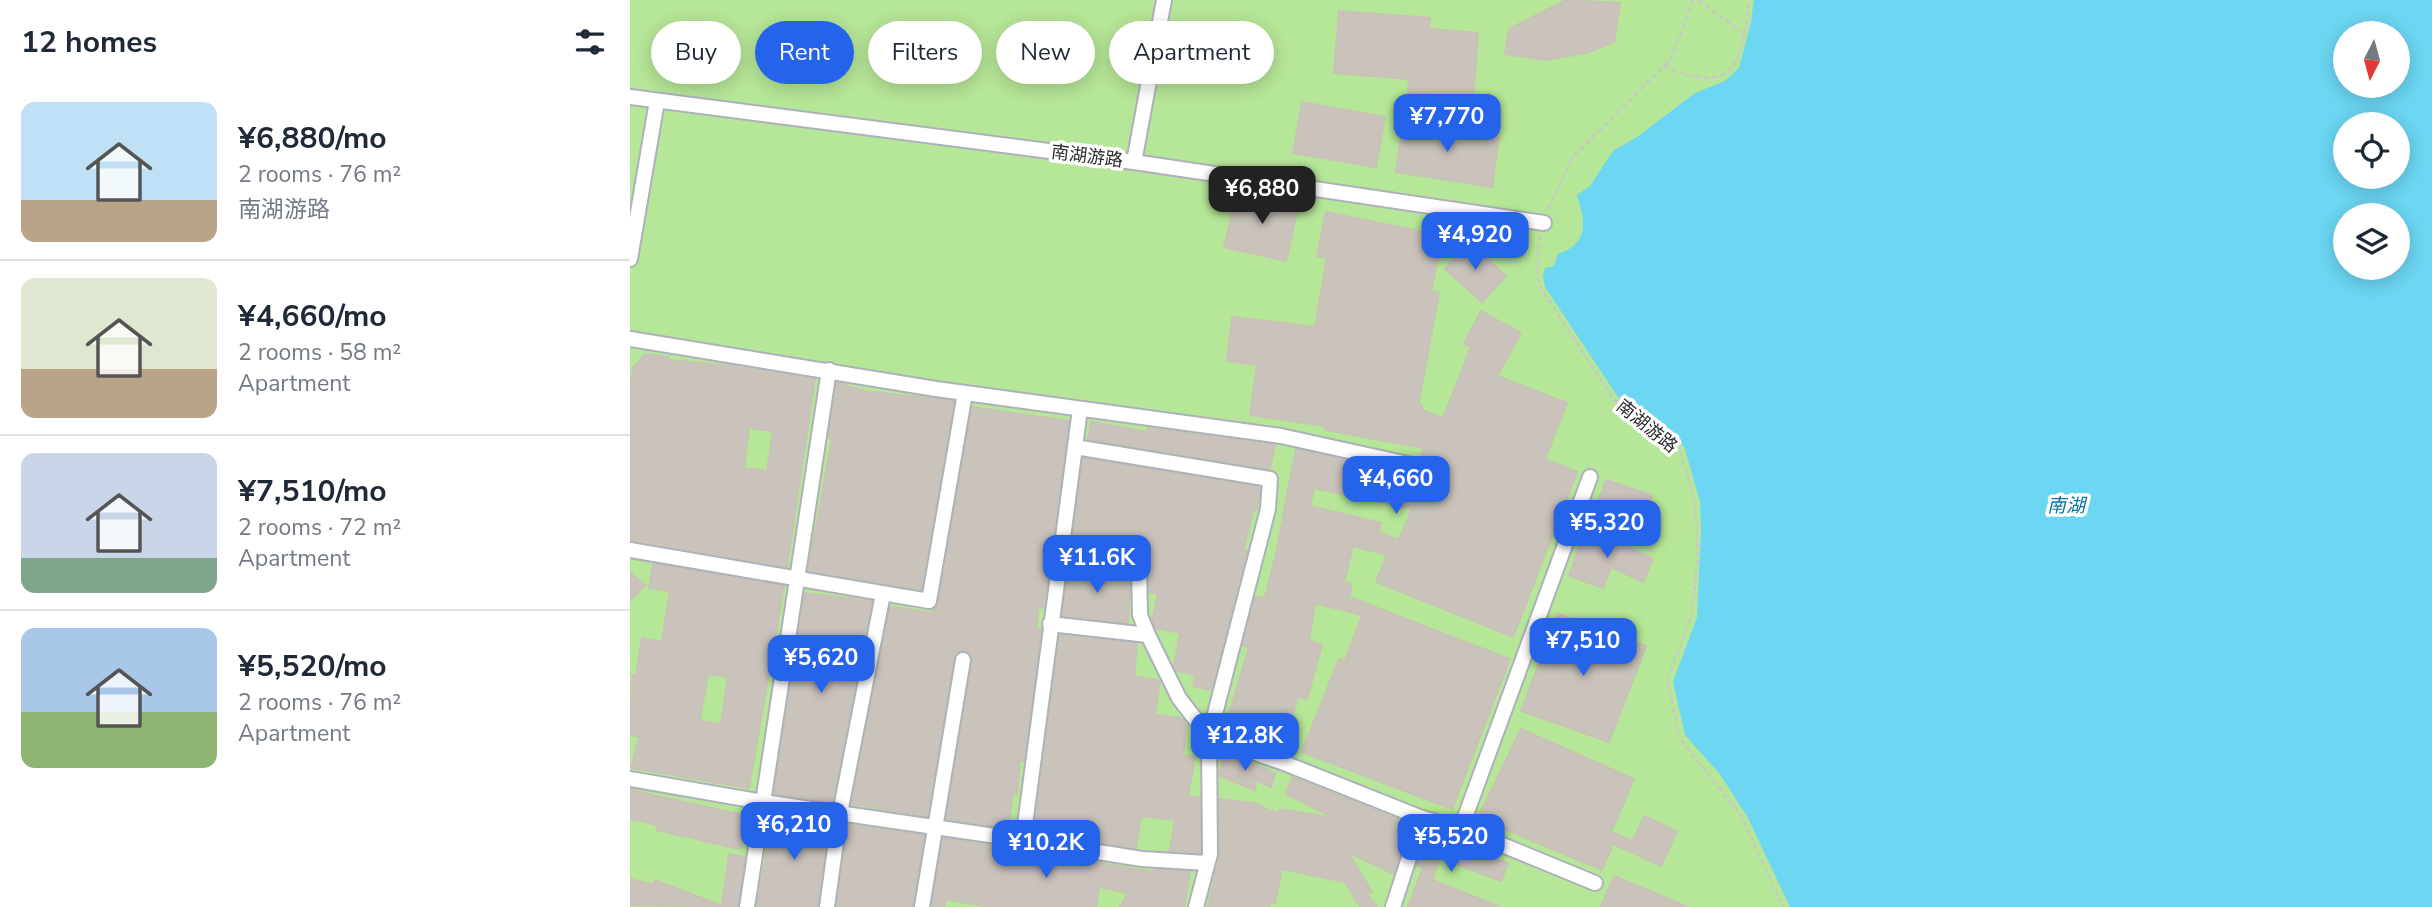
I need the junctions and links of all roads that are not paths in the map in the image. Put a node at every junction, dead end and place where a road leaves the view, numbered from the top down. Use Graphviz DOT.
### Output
graph roads {
  1 [pos="1164,0"];
  2 [pos="630,97"];
  3 [pos="657,101"];
  4 [pos="1134,162"];
  5 [pos="1544,223"];
  6 [pos="630,259"];
  7 [pos="630,339"];
  8 [pos="829,370"];
  9 [pos="965,393"];
  10 [pos="1080,408"];
  11 [pos="1075,447"];
  12 [pos="1408,464"];
  13 [pos="1590,477"];
  14 [pos="630,550"];
  15 [pos="1060,552"];
  16 [pos="797,580"];
  17 [pos="883,594"];
  18 [pos="1050,624"];
  19 [pos="1148,635"];
  20 [pos="963,660"];
  21 [pos="1209,737"];
  22 [pos="630,779"];
  23 [pos="763,802"];
  24 [pos="840,813"];
  25 [pos="1422,818"];
  26 [pos="936,828"];
  27 [pos="1461,828"];
  28 [pos="1023,841"];
  29 [pos="1207,863"];
  30 [pos="1595,883"];
  31 [pos="747,907"];
  32 [pos="827,907"];
  33 [pos="922,907"];
  34 [pos="1196,907"];
  35 [pos="1393,907"];
  1 -- 4 [label="street"];
  2 -- 3 [label="street, 南湖游路"];
  3 -- 4 [label="street, 南湖游路"];
  3 -- 6 [label="street"];
  4 -- 5 [label="street, 南湖游路"];
  7 -- 8 [label="street"];
  8 -- 9 [label="street"];
  8 -- 16 [label="street"];
  9 -- 10 [label="street"];
  9 -- 17 [label="street"];
  10 -- 11 [label="street"];
  10 -- 12 [label="street"];
  11 -- 15 [label="street"];
  11 -- 21 [label="street"];
  13 -- 27 [label="street"];
  14 -- 16 [label="street"];
  15 -- 18 [label="street"];
  15 -- 19 [label="street"];
  16 -- 17 [label="street"];
  16 -- 23 [label="street"];
  17 -- 24 [label="street"];
  18 -- 19 [label="street"];
  18 -- 28 [label="street"];
  19 -- 21 [label="street"];
  20 -- 26 [label="street"];
  21 -- 25 [label="street"];
  21 -- 29 [label="street"];
  22 -- 23 [label="street"];
  23 -- 24 [label="street"];
  23 -- 31 [label="street"];
  24 -- 26 [label="street"];
  24 -- 32 [label="street"];
  25 -- 27 [label="street"];
  25 -- 35 [label="street"];
  26 -- 28 [label="street"];
  26 -- 33 [label="street"];
  27 -- 30 [label="street"];
  28 -- 29 [label="street"];
  29 -- 34 [label="street"];
}
